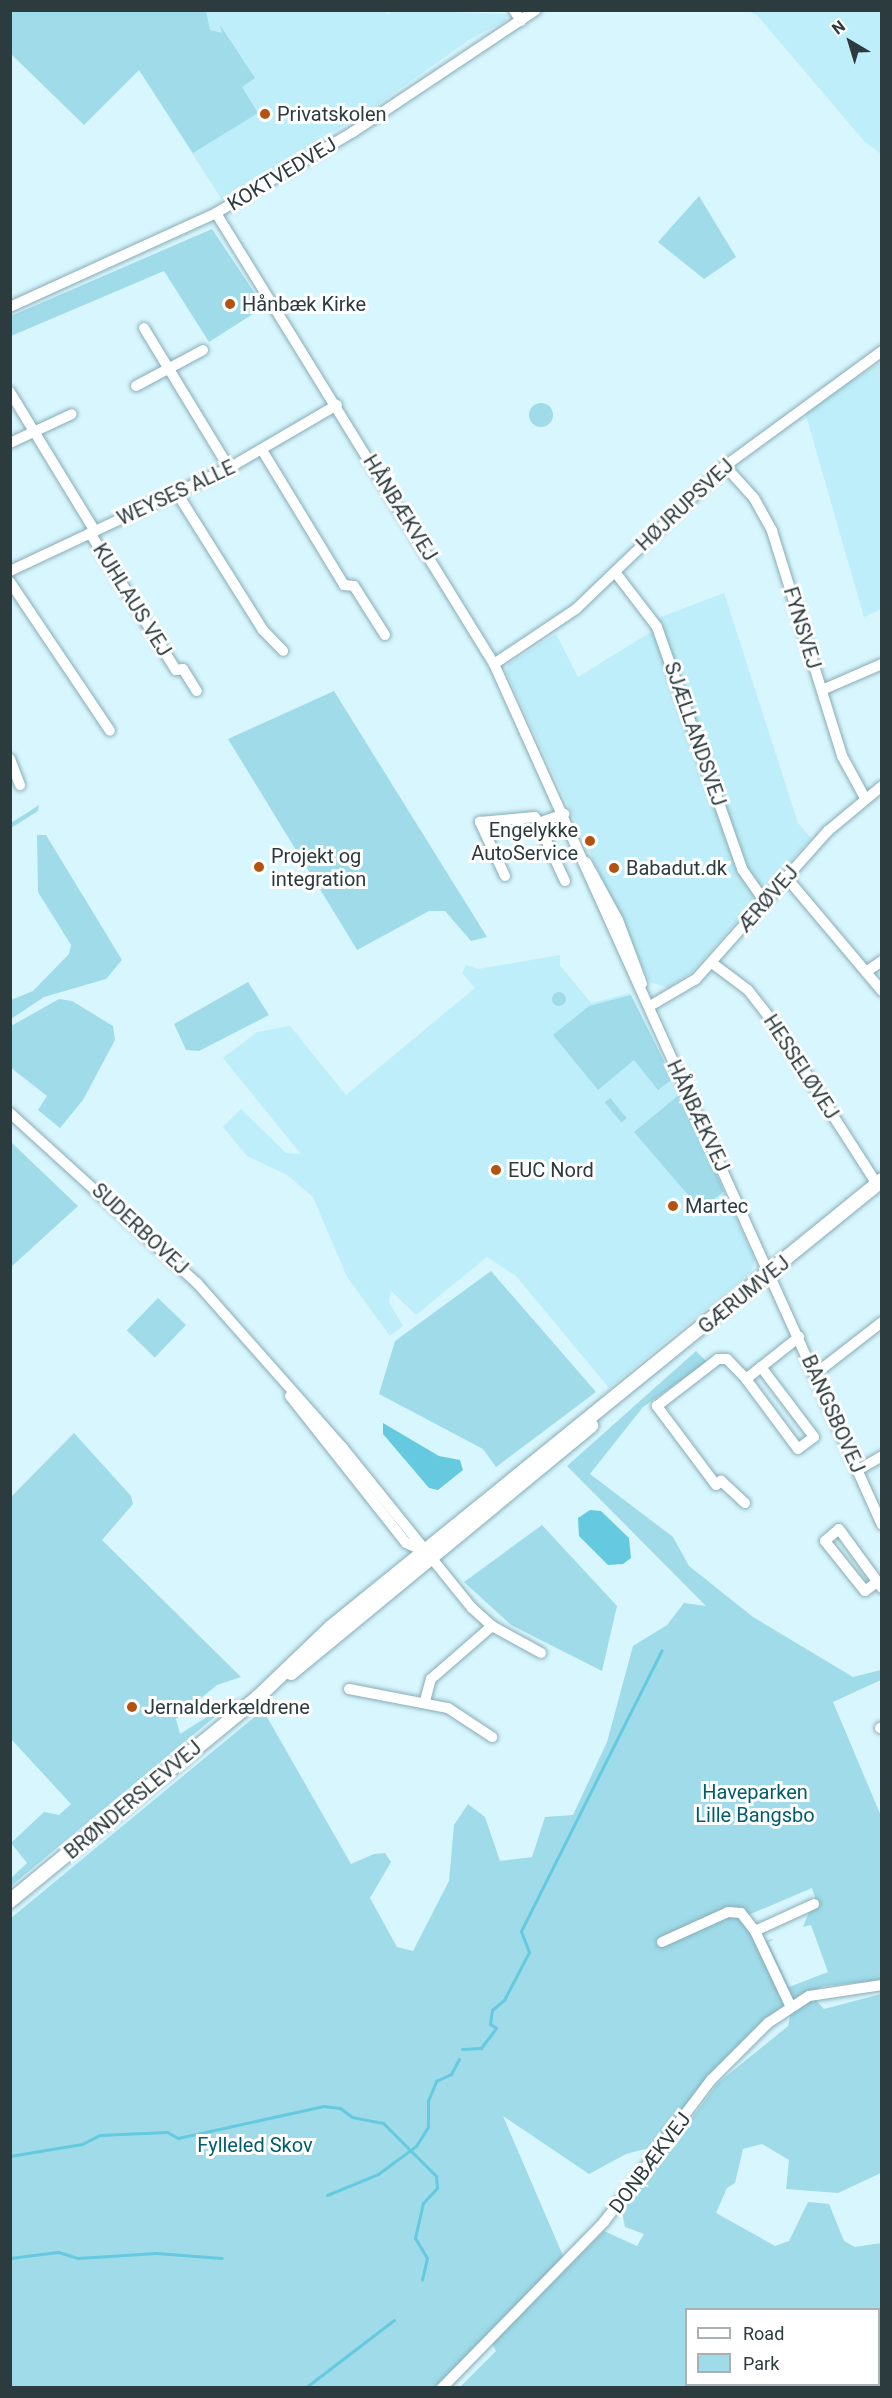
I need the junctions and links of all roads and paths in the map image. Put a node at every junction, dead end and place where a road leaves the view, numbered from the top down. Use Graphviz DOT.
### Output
graph roads {
  1 [pos="514,10"];
  2 [pos="536,10"];
  3 [pos="521,21"];
  4 [pos="216,213"];
  5 [pos="10,307"];
  6 [pos="144,328"];
  7 [pos="203,350"];
  8 [pos="882,351"];
  9 [pos="170,370"];
  10 [pos="136,386"];
  11 [pos="12,389"];
  12 [pos="336,405"];
  13 [pos="72,414"];
  14 [pos="35,431"];
  15 [pos="10,442"];
  16 [pos="262,450"];
  17 [pos="725,466"];
  18 [pos="229,468"];
  19 [pos="177,493"];
  20 [pos="93,532"];
  21 [pos="10,571"];
  22 [pos="615,572"];
  23 [pos="10,582"];
  24 [pos="385,635"];
  25 [pos="283,651"];
  26 [pos="494,664"];
  27 [pos="882,664"];
  28 [pos="197,690"];
  29 [pos="822,690"];
  30 [pos="110,731"];
  31 [pos="10,759"];
  32 [pos="20,785"];
  33 [pos="882,786"];
  34 [pos="865,798"];
  35 [pos="564,814"];
  36 [pos="538,823"];
  37 [pos="505,876"];
  38 [pos="786,878"];
  39 [pos="565,881"];
  40 [pos="765,902"];
  41 [pos="882,961"];
  42 [pos="712,963"];
  43 [pos="866,972"];
  44 [pos="882,992"];
  45 [pos="650,1006"];
  46 [pos="10,1113"];
  47 [pos="879,1182"];
  48 [pos="770,1273"];
  49 [pos="882,1322"];
  50 [pos="799,1337"];
  51 [pos="761,1367"];
  52 [pos="815,1374"];
  53 [pos="746,1380"];
  54 [pos="882,1456"];
  55 [pos="858,1470"];
  56 [pos="745,1503"];
  57 [pos="882,1525"];
  58 [pos="428,1556"];
  59 [pos="879,1585"];
  60 [pos="492,1626"];
  61 [pos="541,1653"];
  62 [pos="349,1689"];
  63 [pos="425,1701"];
  64 [pos="492,1737"];
  65 [pos="10,1902"];
  66 [pos="814,1904"];
  67 [pos="755,1930"];
  68 [pos="662,1942"];
  69 [pos="882,1985"];
  70 [pos="790,2005"];
  71 [pos="442,2388"];
  1 -- 3 [label="street"];
  2 -- 3 [label="street, KOKTVEDVEJ"];
  3 -- 4 [label="street, KOKTVEDVEJ"];
  4 -- 5 [label="street, KOKTVEDVEJ"];
  4 -- 12 [label="street, HÅNBÆKVEJ"];
  6 -- 9 [label="street"];
  7 -- 9 [label="street"];
  8 -- 17 [label="street, HØJRUPSVEJ"];
  9 -- 10 [label="street"];
  9 -- 18 [label="street"];
  11 -- 14 [label="street"];
  12 -- 16 [label="street, WEYSES ALLE"];
  12 -- 26 [label="street, HÅNBÆKVEJ"];
  13 -- 14 [label="street"];
  14 -- 15 [label="street"];
  14 -- 20 [label="street"];
  16 -- 18 [label="street, WEYSES ALLE"];
  16 -- 24 [label="street"];
  17 -- 22 [label="street, HØJRUPSVEJ"];
  17 -- 29 [label="street, FYNSVEJ"];
  18 -- 19 [label="street, WEYSES ALLE"];
  19 -- 20 [label="street, WEYSES ALLE"];
  19 -- 25 [label="street"];
  20 -- 21 [label="street, WEYSES ALLE"];
  20 -- 28 [label="street, KUHLAUS VEJ"];
  22 -- 26 [label="street, HØJRUPSVEJ"];
  22 -- 40 [label="street, SJÆLLANDSVEJ"];
  23 -- 30 [label="street"];
  26 -- 35 [label="street, HÅNBÆKVEJ"];
  27 -- 29 [label="street"];
  29 -- 34 [label="street, FYNSVEJ"];
  31 -- 32 [label="street"];
  33 -- 34 [label="street, ÆRØVEJ"];
  34 -- 38 [label="street, ÆRØVEJ"];
  35 -- 36 [label="street"];
  35 -- 45 [label="street, HÅNBÆKVEJ"];
  36 -- 37 [label="street"];
  36 -- 39 [label="street"];
  38 -- 40 [label="street, ÆRØVEJ"];
  38 -- 43 [label="street"];
  40 -- 42 [label="street, ÆRØVEJ"];
  41 -- 43 [label="street"];
  42 -- 45 [label="street, ÆRØVEJ"];
  42 -- 47 [label="street, HESSELØVEJ"];
  43 -- 44 [label="street"];
  45 -- 48 [label="street, HÅNBÆKVEJ"];
  46 -- 58 [label="street, SUDERBOVEJ"];
  47 -- 48 [label="main road, GÆRUMVEJ"];
  48 -- 50 [label="street, BANGSBOVEJ"];
  48 -- 58 [label="main road, GÆRUMVEJ"];
  49 -- 52 [label="street"];
  50 -- 51 [label="street, BANGSBOVEJ"];
  50 -- 52 [label="street, BANGSBOVEJ"];
  51 -- 53 [label="street, BANGSBOVEJ"];
  51 -- 53 [label="street, BANGSBOVEJ"];
  52 -- 55 [label="street, BANGSBOVEJ"];
  53 -- 56 [label="street, BANGSBOVEJ"];
  54 -- 55 [label="street"];
  55 -- 57 [label="street, BANGSBOVEJ"];
  58 -- 60 [label="street, SUDERBOVEJ"];
  58 -- 65 [label="main road, BRØNDERSLEVVEJ"];
  59 -- 59 [label="street"];
  60 -- 61 [label="street, SUDERBOVEJ"];
  60 -- 63 [label="street"];
  62 -- 63 [label="street"];
  63 -- 64 [label="street"];
  66 -- 67 [label="street"];
  67 -- 68 [label="street"];
  67 -- 70 [label="street"];
  69 -- 70 [label="street, DONBÆKVEJ"];
  70 -- 71 [label="street, DONBÆKVEJ"];
}
